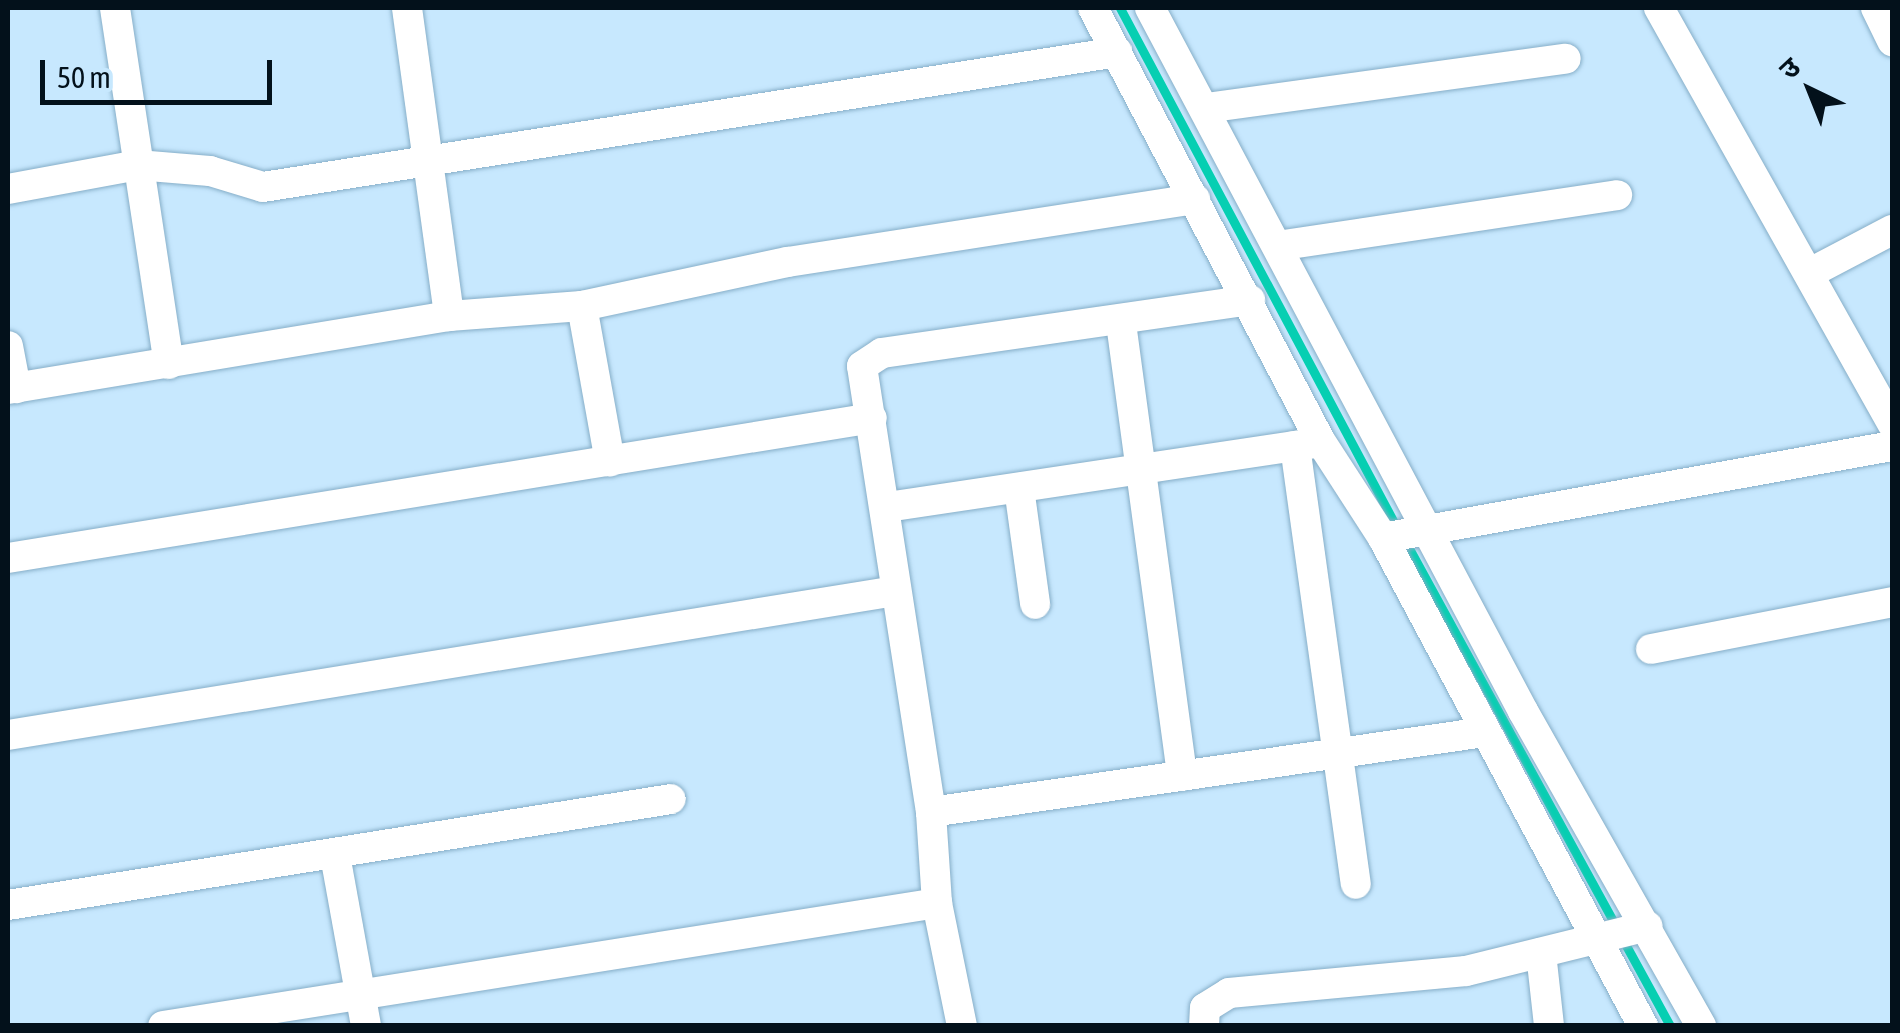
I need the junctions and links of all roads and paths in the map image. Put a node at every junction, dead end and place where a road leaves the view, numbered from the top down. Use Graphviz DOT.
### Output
graph roads {
  1 [pos="114,8"];
  2 [pos="407,8"];
  3 [pos="1093,8"];
  4 [pos="1150,8"];
  5 [pos="1658,8"];
  6 [pos="1876,8"];
  7 [pos="1892,41"];
  8 [pos="1116,52"];
  9 [pos="1566,59"];
  10 [pos="1206,108"];
  11 [pos="137,165"];
  12 [pos="428,166"];
  13 [pos="8,189"];
  14 [pos="1616,195"];
  15 [pos="1195,200"];
  16 [pos="1892,230"];
  17 [pos="1277,246"];
  18 [pos="1810,273"];
  19 [pos="1250,300"];
  20 [pos="582,306"];
  21 [pos="449,316"];
  22 [pos="1121,322"];
  23 [pos="8,346"];
  24 [pos="169,364"];
  25 [pos="12,388"];
  26 [pos="872,418"];
  27 [pos="1892,424"];
  28 [pos="1308,444"];
  29 [pos="1892,446"];
  30 [pos="610,461"];
  31 [pos="1146,469"];
  32 [pos="1018,488"];
  33 [pos="886,507"];
  34 [pos="1403,531"];
  35 [pos="8,558"];
  36 [pos="895,591"];
  37 [pos="1892,602"];
  38 [pos="1035,604"];
  39 [pos="1651,649"];
  40 [pos="1485,732"];
  41 [pos="8,735"];
  42 [pos="1338,752"];
  43 [pos="1182,776"];
  44 [pos="671,799"];
  45 [pos="932,812"];
  46 [pos="335,854"];
  47 [pos="1356,884"];
  48 [pos="937,903"];
  49 [pos="8,905"];
  50 [pos="1623,933"];
  51 [pos="1541,954"];
  52 [pos="362,989"];
  53 [pos="163,1026"];
  54 [pos="366,1026"];
  55 [pos="962,1026"];
  56 [pos="1204,1026"];
  57 [pos="1549,1026"];
  58 [pos="1643,1026"];
  59 [pos="1702,1026"];
  1 -- 11 [label="street"];
  2 -- 12 [label="street"];
  3 -- 8 [label="street"];
  4 -- 10 [label="street"];
  5 -- 18 [label="street"];
  6 -- 7 [label="street"];
  8 -- 12 [label="street"];
  8 -- 15 [label="street"];
  9 -- 10 [label="street"];
  10 -- 17 [label="street"];
  11 -- 12 [label="street"];
  11 -- 13 [label="street"];
  11 -- 24 [label="street"];
  12 -- 21 [label="street"];
  14 -- 17 [label="street"];
  15 -- 19 [label="street"];
  15 -- 20 [label="street"];
  16 -- 18 [label="street"];
  17 -- 34 [label="street"];
  18 -- 27 [label="street"];
  19 -- 22 [label="street"];
  19 -- 28 [label="street"];
  20 -- 21 [label="street"];
  20 -- 30 [label="street"];
  21 -- 24 [label="street"];
  22 -- 26 [label="street"];
  22 -- 31 [label="street"];
  23 -- 25 [label="street"];
  24 -- 25 [label="street"];
  26 -- 30 [label="street"];
  26 -- 33 [label="street"];
  28 -- 31 [label="street"];
  28 -- 34 [label="street"];
  28 -- 42 [label="street"];
  29 -- 34 [label="street"];
  30 -- 35 [label="street"];
  31 -- 32 [label="street"];
  31 -- 43 [label="street"];
  32 -- 33 [label="street"];
  32 -- 38 [label="street"];
  33 -- 36 [label="street"];
  34 -- 40 [label="street"];
  34 -- 50 [label="street"];
  36 -- 41 [label="street"];
  36 -- 45 [label="street"];
  37 -- 39 [label="street"];
  40 -- 42 [label="street"];
  40 -- 50 [label="street"];
  42 -- 43 [label="street"];
  42 -- 47 [label="street"];
  43 -- 45 [label="street"];
  44 -- 46 [label="street"];
  45 -- 48 [label="street"];
  46 -- 49 [label="street"];
  46 -- 52 [label="street"];
  48 -- 52 [label="street"];
  48 -- 55 [label="street"];
  50 -- 51 [label="street"];
  50 -- 58 [label="street"];
  50 -- 59 [label="street"];
  51 -- 56 [label="street"];
  51 -- 57 [label="street"];
  52 -- 53 [label="street"];
  52 -- 54 [label="street"];
}
